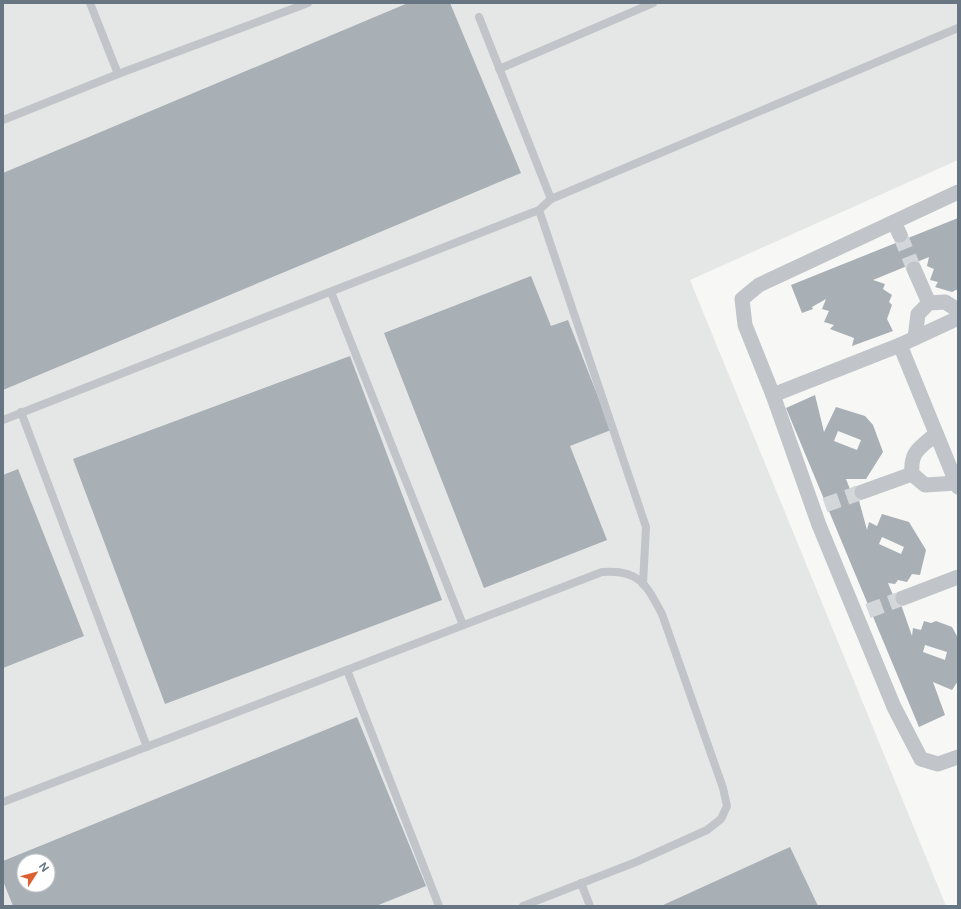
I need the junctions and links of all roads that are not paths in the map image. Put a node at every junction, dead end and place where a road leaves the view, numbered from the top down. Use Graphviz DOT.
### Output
graph roads {
  1 [pos="90,3"];
  2 [pos="308,3"];
  3 [pos="653,3"];
  4 [pos="479,17"];
  5 [pos="958,28"];
  6 [pos="500,69"];
  7 [pos="118,74"];
  8 [pos="3,120"];
  9 [pos="958,192"];
  10 [pos="551,199"];
  11 [pos="538,210"];
  12 [pos="914,269"];
  13 [pos="331,292"];
  14 [pos="929,303"];
  15 [pos="958,310"];
  16 [pos="958,318"];
  17 [pos="915,338"];
  18 [pos="900,345"];
  19 [pos="774,395"];
  20 [pos="21,412"];
  21 [pos="3,420"];
  22 [pos="936,434"];
  23 [pos="912,474"];
  24 [pos="957,485"];
  25 [pos="862,492"];
  26 [pos="958,577"];
  27 [pos="643,584"];
  28 [pos="903,598"];
  29 [pos="463,625"];
  30 [pos="347,670"];
  31 [pos="147,747"];
  32 [pos="958,757"];
  33 [pos="3,802"];
  34 [pos="581,883"];
  35 [pos="439,906"];
  36 [pos="523,906"];
  37 [pos="590,906"];
  1 -- 7 [label="lane"];
  2 -- 7 [label="lane"];
  3 -- 6 [label="lane"];
  4 -- 6 [label="lane"];
  5 -- 10 [label="lane"];
  6 -- 10 [label="lane"];
  7 -- 8 [label="lane"];
  9 -- 19 [label="street"];
  10 -- 11 [label="lane"];
  11 -- 13 [label="lane"];
  11 -- 27 [label="lane"];
  12 -- 14 [label="street"];
  13 -- 20 [label="lane"];
  13 -- 29 [label="lane"];
  14 -- 15 [label="street"];
  14 -- 17 [label="street"];
  16 -- 17 [label="street"];
  17 -- 18 [label="street"];
  18 -- 19 [label="street"];
  18 -- 22 [label="street"];
  19 -- 32 [label="street"];
  20 -- 21 [label="lane"];
  20 -- 31 [label="lane"];
  22 -- 23 [label="street"];
  22 -- 24 [label="street"];
  23 -- 24 [label="street"];
  23 -- 25 [label="street"];
  26 -- 28 [label="street"];
  27 -- 29 [label="lane"];
  27 -- 34 [label="lane"];
  29 -- 30 [label="lane"];
  30 -- 31 [label="lane"];
  30 -- 35 [label="lane"];
  31 -- 33 [label="lane"];
  34 -- 36 [label="lane"];
  34 -- 37 [label="lane"];
}
